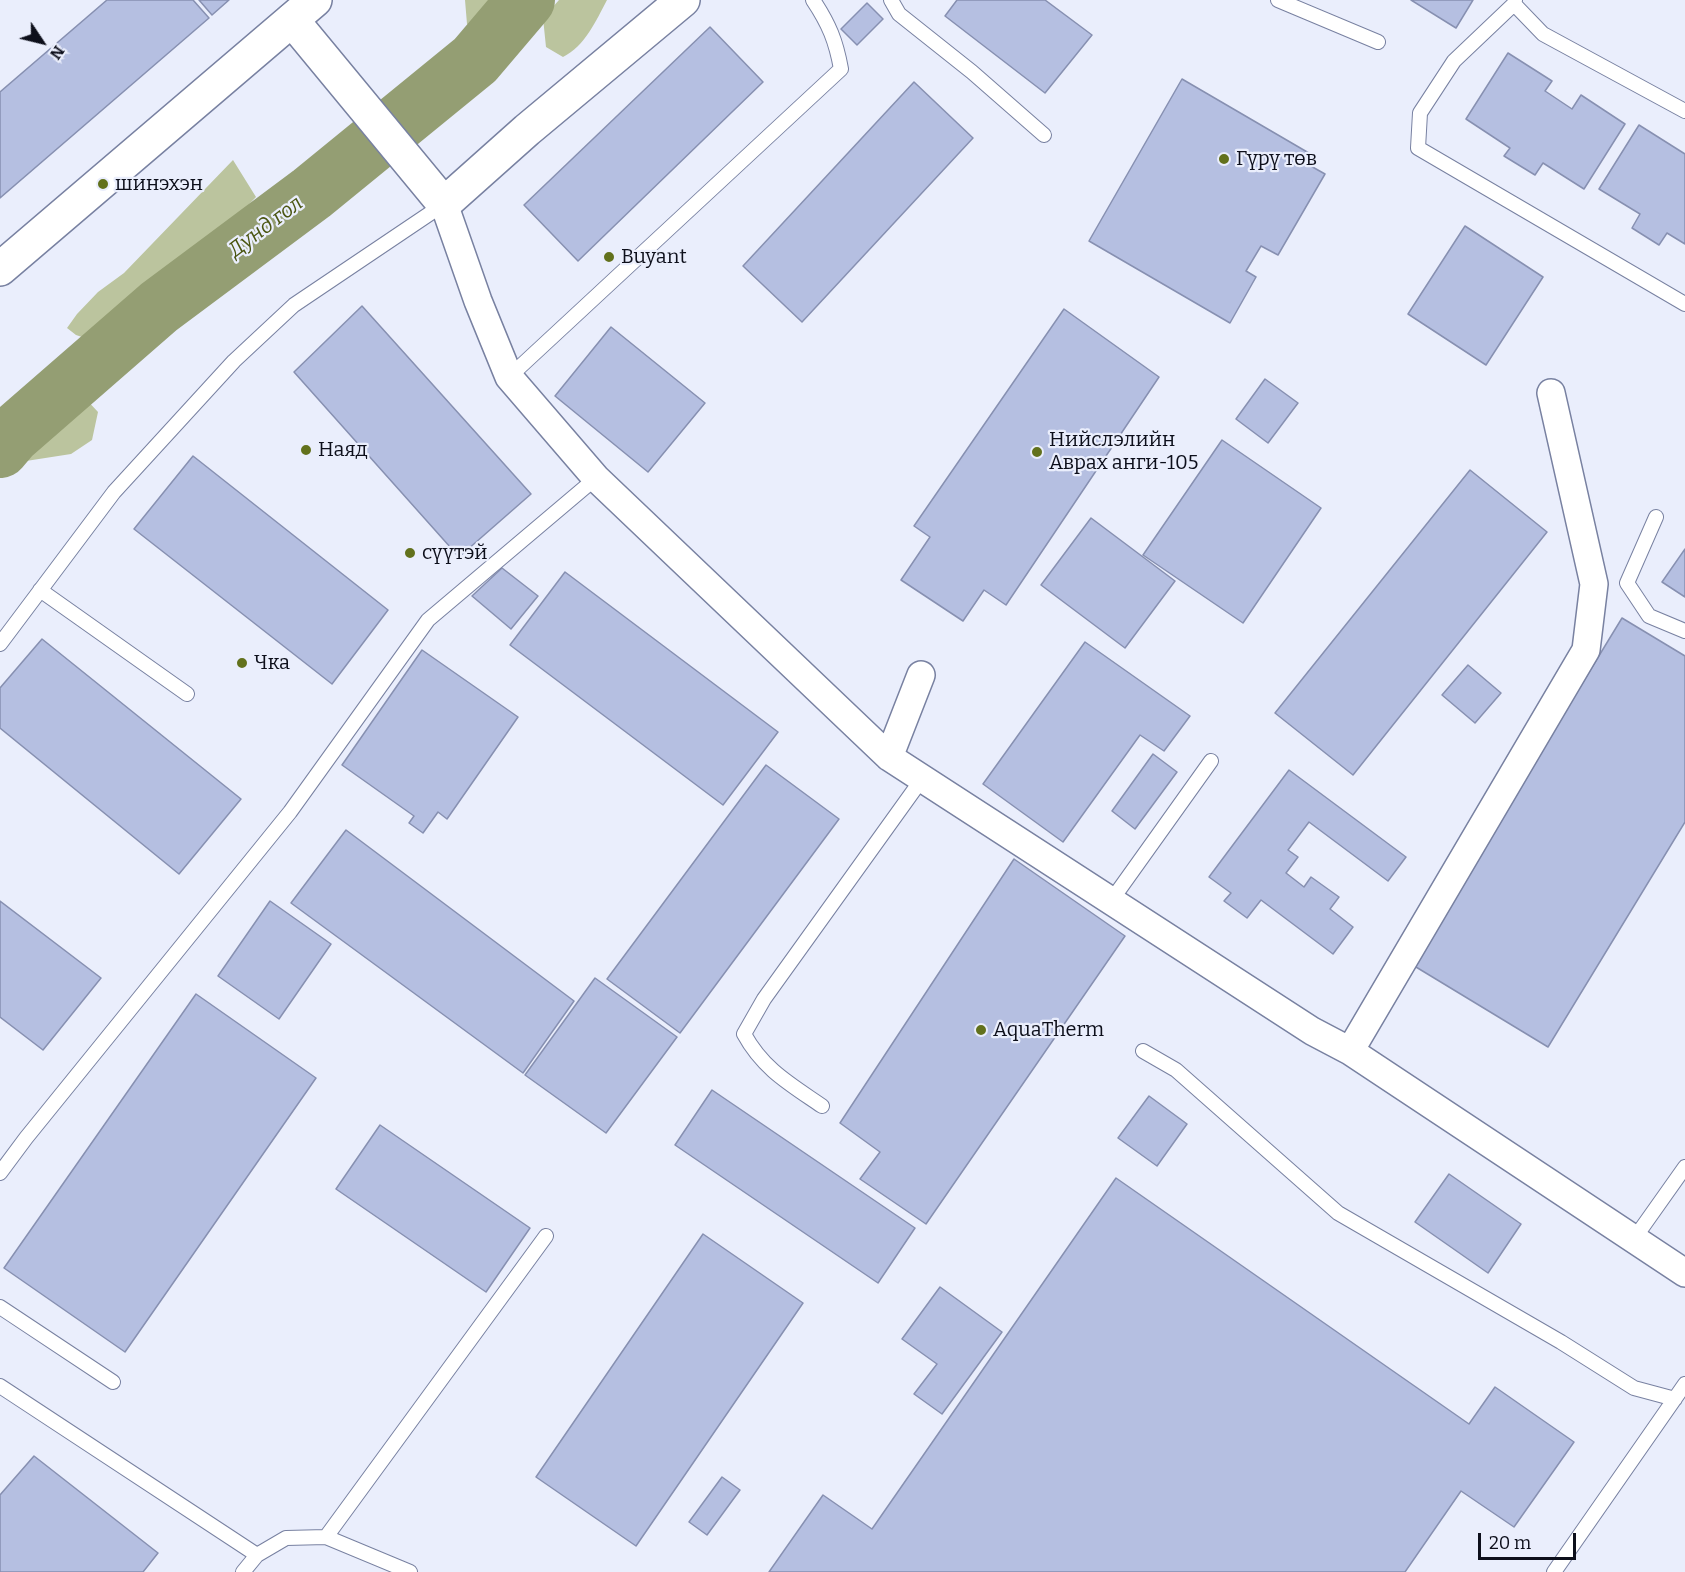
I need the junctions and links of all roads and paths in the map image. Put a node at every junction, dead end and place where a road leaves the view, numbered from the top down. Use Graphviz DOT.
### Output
graph roads {
  1 [pos="683,0"];
  2 [pos="813,0"];
  3 [pos="891,0"];
  4 [pos="1278,0"];
  5 [pos="1515,2"];
  6 [pos="304,10"];
  7 [pos="1378,42"];
  8 [pos="1685,111"];
  9 [pos="1044,135"];
  10 [pos="434,191"];
  11 [pos="0,269"];
  12 [pos="1685,304"];
  13 [pos="509,377"];
  14 [pos="1551,393"];
  15 [pos="596,478"];
  16 [pos="1656,517"];
  17 [pos="40,590"];
  18 [pos="1685,631"];
  19 [pos="0,644"];
  20 [pos="921,675"];
  21 [pos="187,694"];
  22 [pos="889,757"];
  23 [pos="1210,761"];
  24 [pos="922,779"];
  25 [pos="1111,901"];
  26 [pos="1143,1051"];
  27 [pos="1350,1051"];
  28 [pos="822,1106"];
  29 [pos="1685,1167"];
  30 [pos="0,1173"];
  31 [pos="546,1236"];
  32 [pos="1634,1239"];
  33 [pos="1685,1273"];
  34 [pos="0,1307"];
  35 [pos="113,1382"];
  36 [pos="1685,1384"];
  37 [pos="0,1386"];
  38 [pos="1675,1399"];
  39 [pos="326,1536"];
  40 [pos="257,1555"];
  41 [pos="243,1572"];
  42 [pos="410,1572"];
  43 [pos="1554,1572"];
  1 -- 10 [label="street"];
  2 -- 13 [label="lane"];
  3 -- 9 [label="lane"];
  4 -- 7 [label="lane"];
  5 -- 8 [label="lane"];
  5 -- 12 [label="lane"];
  6 -- 10 [label="street"];
  6 -- 11 [label="street"];
  10 -- 13 [label="street"];
  10 -- 17 [label="lane"];
  13 -- 15 [label="street"];
  14 -- 27 [label="street"];
  15 -- 22 [label="street"];
  15 -- 30 [label="lane"];
  16 -- 18 [label="lane"];
  17 -- 19 [label="lane"];
  17 -- 21 [label="lane"];
  20 -- 22 [label="street"];
  22 -- 24 [label="street"];
  23 -- 25 [label="lane"];
  24 -- 25 [label="street"];
  24 -- 28 [label="lane"];
  25 -- 27 [label="street"];
  26 -- 38 [label="lane"];
  27 -- 32 [label="street"];
  29 -- 32 [label="lane"];
  31 -- 39 [label="lane"];
  32 -- 33 [label="street"];
  34 -- 35 [label="lane"];
  36 -- 38 [label="lane"];
  37 -- 40 [label="lane"];
  38 -- 43 [label="lane"];
  39 -- 40 [label="lane"];
  39 -- 42 [label="lane"];
  40 -- 41 [label="lane"];
}
